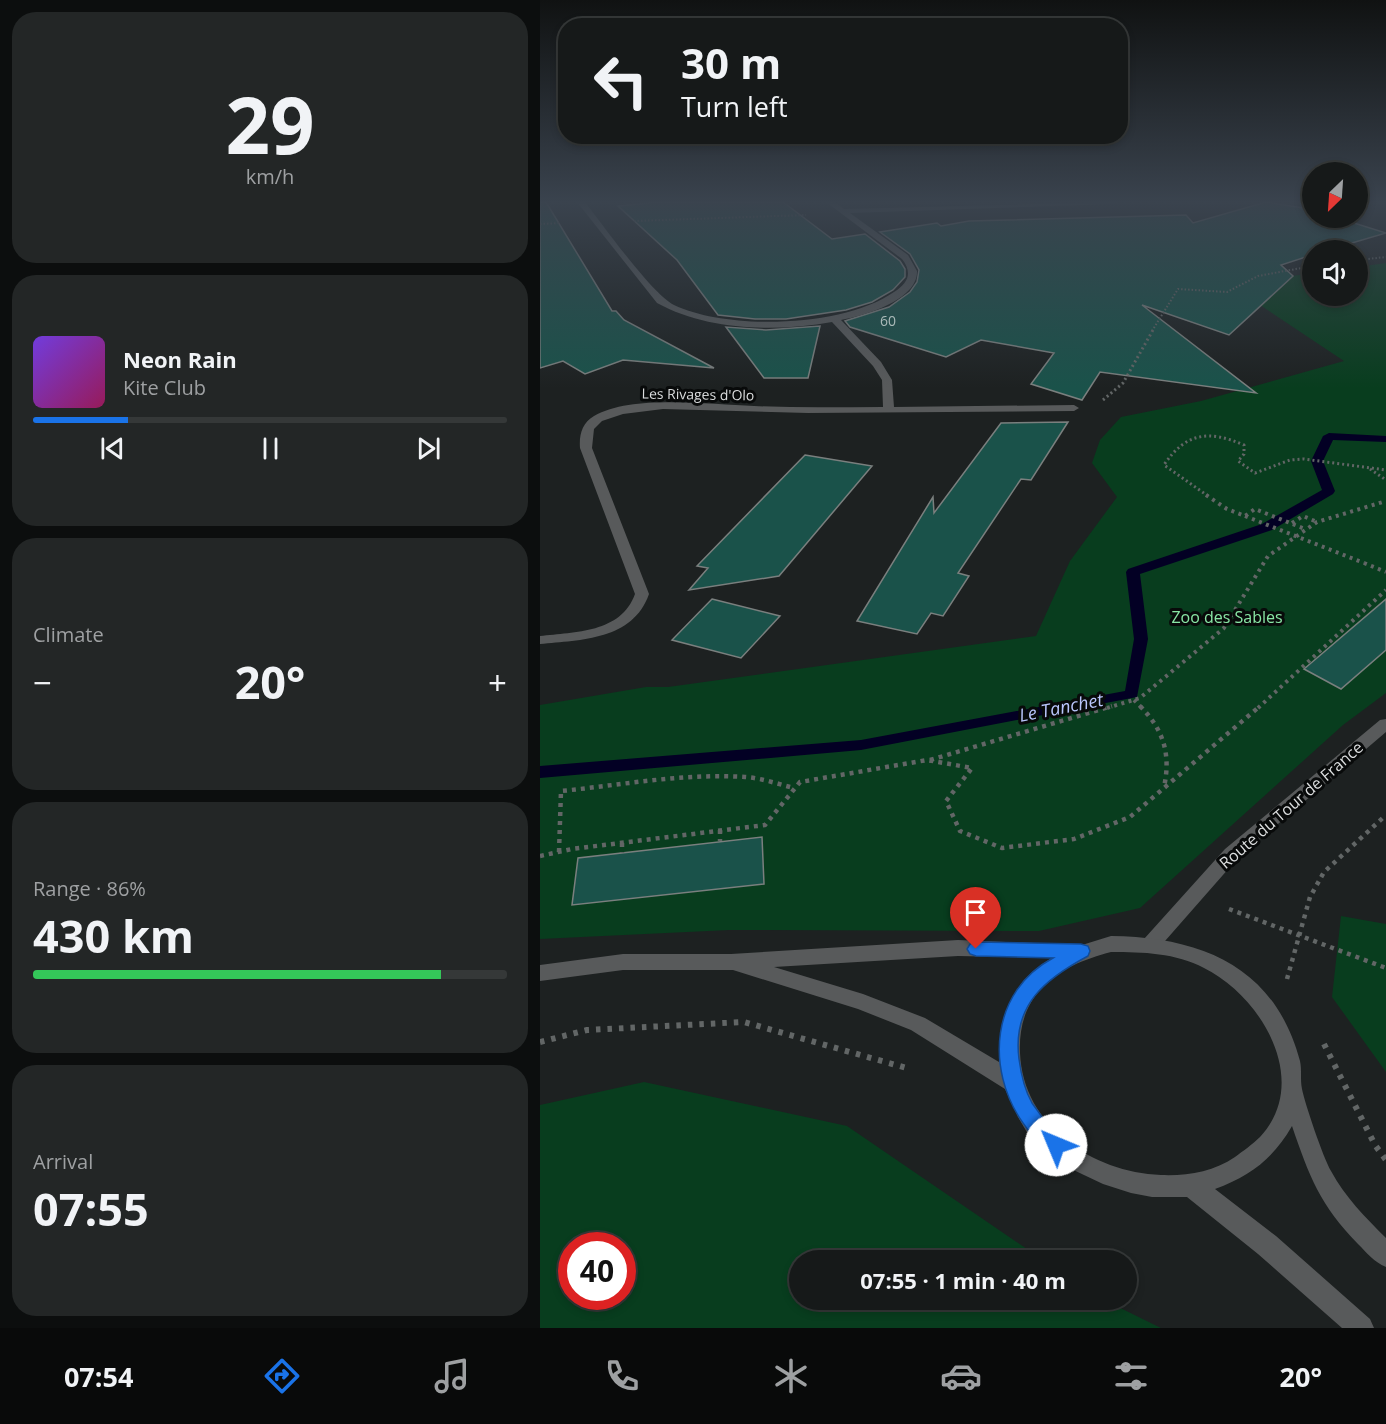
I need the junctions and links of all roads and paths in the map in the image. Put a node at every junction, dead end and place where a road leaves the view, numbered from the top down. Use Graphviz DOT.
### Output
graph roads {
  1 [pos="631,264"];
  2 [pos="911,264"];
  3 [pos="1302,268"];
  4 [pos="834,318"];
  5 [pos="1074,408"];
  6 [pos="889,410"];
  7 [pos="1366,467"];
  8 [pos="1386,470"];
  9 [pos="1386,480"];
  10 [pos="1386,501"];
  11 [pos="1245,516"];
  12 [pos="1289,522"];
  13 [pos="1317,522"];
  14 [pos="1305,529"];
  15 [pos="1386,572"];
  16 [pos="1386,590"];
  17 [pos="540,640"];
  18 [pos="1134,700"];
  19 [pos="1386,724"];
  20 [pos="927,760"];
  21 [pos="794,788"];
  22 [pos="1164,788"];
  23 [pos="1386,815"];
  24 [pos="720,830"];
  25 [pos="720,841"];
  26 [pos="622,843"];
  27 [pos="559,852"];
  28 [pos="622,853"];
  29 [pos="540,856"];
  30 [pos="1194,895"];
  31 [pos="1299,934"];
  32 [pos="1151,944"];
  33 [pos="1081,951"];
  34 [pos="731,962"];
  35 [pos="1386,968"];
  36 [pos="540,973"];
  37 [pos="1287,978"];
  38 [pos="1293,988"];
  39 [pos="1279,1025"];
  40 [pos="1322,1039"];
  41 [pos="540,1042"];
  42 [pos="910,1069"];
  43 [pos="1012,1082"];
  44 [pos="1292,1092"];
  45 [pos="1386,1160"];
  46 [pos="1191,1185"];
  47 [pos="1386,1255"];
  48 [pos="1361,1328"];
  1 -- 4 [label="street"];
  2 -- 4 [label="street"];
  3 -- 5 [label="path"];
  4 -- 6 [label="street"];
  5 -- 6 [label="street, Les Rivages d'Olo"];
  6 -- 17 [label="street, Les Rivages d'Olo"];
  7 -- 8 [label="path"];
  7 -- 9 [label="path"];
  7 -- 11 [label="path"];
  10 -- 13 [label="path"];
  11 -- 12 [label="path"];
  11 -- 15 [label="path, bridge"];
  12 -- 13 [label="path"];
  12 -- 14 [label="path"];
  13 -- 14 [label="path"];
  14 -- 18 [label="path"];
  16 -- 22 [label="path"];
  18 -- 20 [label="path"];
  18 -- 22 [label="path"];
  19 -- 30 [label="street, Route du Tour de France"];
  20 -- 21 [label="path"];
  20 -- 22 [label="path"];
  21 -- 24 [label="path"];
  21 -- 27 [label="path"];
  23 -- 31 [label="path"];
  24 -- 25 [label="path"];
  24 -- 26 [label="path"];
  26 -- 27 [label="path"];
  26 -- 28 [label="path"];
  27 -- 29 [label="path"];
  30 -- 31 [label="path"];
  30 -- 32 [label="street, Route du Tour de France"];
  31 -- 35 [label="path"];
  31 -- 37 [label="path"];
  32 -- 33 [label="street"];
  32 -- 39 [label="street"];
  33 -- 34 [label="street"];
  33 -- 43 [label="street"];
  34 -- 36 [label="street"];
  34 -- 43 [label="street"];
  37 -- 38 [label="path"];
  37 -- 39 [label="path"];
  39 -- 44 [label="street"];
  40 -- 45 [label="path"];
  41 -- 42 [label="path"];
  43 -- 46 [label="street"];
  44 -- 46 [label="street"];
  44 -- 47 [label="street"];
  46 -- 48 [label="street"];
}
